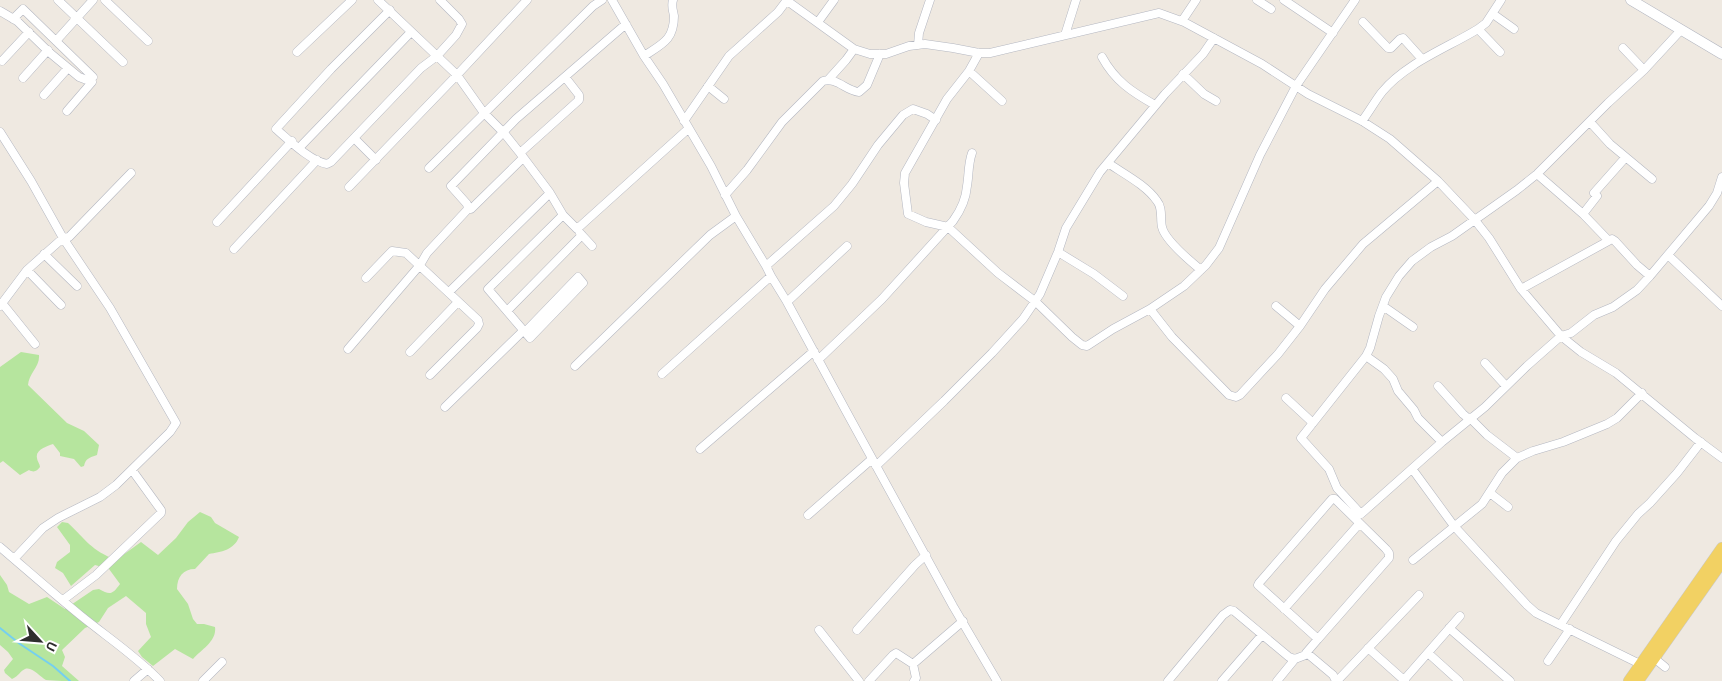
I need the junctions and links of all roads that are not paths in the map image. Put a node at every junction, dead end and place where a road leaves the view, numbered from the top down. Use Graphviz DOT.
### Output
graph roads {
  1 [pos="58,0"];
  2 [pos="93,0"];
  3 [pos="105,0"];
  4 [pos="352,0"];
  5 [pos="378,0"];
  6 [pos="440,0"];
  7 [pos="527,0"];
  8 [pos="602,0"];
  9 [pos="612,0"];
  10 [pos="673,0"];
  11 [pos="787,0"];
  12 [pos="834,0"];
  13 [pos="930,0"];
  14 [pos="1076,0"];
  15 [pos="1196,0"];
  16 [pos="1257,0"];
  17 [pos="1284,0"];
  18 [pos="1355,0"];
  19 [pos="1501,0"];
  20 [pos="1631,0"];
  21 [pos="1271,8"];
  22 [pos="390,10"];
  23 [pos="0,11"];
  24 [pos="1493,14"];
  25 [pos="76,18"];
  26 [pos="13,19"];
  27 [pos="1182,21"];
  28 [pos="818,22"];
  29 [pos="1362,22"];
  30 [pos="626,24"];
  31 [pos="1478,28"];
  32 [pos="1514,29"];
  33 [pos="1681,30"];
  34 [pos="29,32"];
  35 [pos="411,32"];
  36 [pos="1334,33"];
  37 [pos="1065,36"];
  38 [pos="1214,38"];
  39 [pos="56,41"];
  40 [pos="148,41"];
  41 [pos="918,45"];
  42 [pos="1623,48"];
  43 [pos="854,49"];
  44 [pos="48,50"];
  45 [pos="297,52"];
  46 [pos="1500,52"];
  47 [pos="979,53"];
  48 [pos="880,54"];
  49 [pos="1722,54"];
  50 [pos="437,56"];
  51 [pos="644,56"];
  52 [pos="1102,57"];
  53 [pos="1422,59"];
  54 [pos="2,61"];
  55 [pos="123,62"];
  56 [pos="68,68"];
  57 [pos="1644,70"];
  58 [pos="969,71"];
  59 [pos="1183,74"];
  60 [pos="457,75"];
  61 [pos="93,77"];
  62 [pos="565,77"];
  63 [pos="23,78"];
  64 [pos="828,80"];
  65 [pos="708,86"];
  66 [pos="1296,86"];
  67 [pos="44,95"];
  68 [pos="724,99"];
  69 [pos="1002,101"];
  70 [pos="1216,101"];
  71 [pos="1155,106"];
  72 [pos="67,111"];
  73 [pos="484,113"];
  74 [pos="936,120"];
  75 [pos="684,121"];
  76 [pos="1362,121"];
  77 [pos="1590,122"];
  78 [pos="688,129"];
  79 [pos="0,132"];
  80 [pos="504,133"];
  81 [pos="354,138"];
  82 [pos="292,141"];
  83 [pos="299,148"];
  84 [pos="972,153"];
  85 [pos="522,156"];
  86 [pos="1626,158"];
  87 [pos="317,160"];
  88 [pos="376,160"];
  89 [pos="1108,163"];
  90 [pos="429,168"];
  91 [pos="131,173"];
  92 [pos="1537,174"];
  93 [pos="1722,177"];
  94 [pos="1652,180"];
  95 [pos="1438,181"];
  96 [pos="350,187"];
  97 [pos="550,192"];
  98 [pos="725,195"];
  99 [pos="1719,195"];
  100 [pos="468,209"];
  101 [pos="1582,214"];
  102 [pos="563,215"];
  103 [pos="736,216"];
  104 [pos="1474,219"];
  105 [pos="217,222"];
  106 [pos="948,227"];
  107 [pos="579,232"];
  108 [pos="63,238"];
  109 [pos="1608,240"];
  110 [pos="592,246"];
  111 [pos="847,246"];
  112 [pos="234,249"];
  113 [pos="1058,252"];
  114 [pos="44,254"];
  115 [pos="1668,255"];
  116 [pos="420,265"];
  117 [pos="766,266"];
  118 [pos="27,270"];
  119 [pos="1201,270"];
  120 [pos="771,276"];
  121 [pos="1650,276"];
  122 [pos="366,278"];
  123 [pos="77,286"];
  124 [pos="1521,290"];
  125 [pos="449,292"];
  126 [pos="1123,296"];
  127 [pos="458,302"];
  128 [pos="787,302"];
  129 [pos="1036,302"];
  130 [pos="1,305"];
  131 [pos="60,305"];
  132 [pos="1276,306"];
  133 [pos="1383,306"];
  134 [pos="1722,306"];
  135 [pos="1150,310"];
  136 [pos="507,311"];
  137 [pos="1300,326"];
  138 [pos="1413,328"];
  139 [pos="524,331"];
  140 [pos="1561,336"];
  141 [pos="35,344"];
  142 [pos="348,349"];
  143 [pos="814,351"];
  144 [pos="410,352"];
  145 [pos="1366,356"];
  146 [pos="818,360"];
  147 [pos="1485,364"];
  148 [pos="575,366"];
  149 [pos="430,374"];
  150 [pos="662,374"];
  151 [pos="1438,386"];
  152 [pos="1506,386"];
  153 [pos="1642,393"];
  154 [pos="1286,398"];
  155 [pos="445,408"];
  156 [pos="1470,419"];
  157 [pos="1314,423"];
  158 [pos="1442,442"];
  159 [pos="1701,442"];
  160 [pos="700,448"];
  161 [pos="1517,458"];
  162 [pos="1722,458"];
  163 [pos="874,462"];
  164 [pos="132,470"];
  165 [pos="1413,470"];
  166 [pos="1490,493"];
  167 [pos="1508,506"];
  168 [pos="808,515"];
  169 [pos="1359,524"];
  170 [pos="1454,526"];
  171 [pos="0,547"];
  172 [pos="1722,548"];
  173 [pos="926,556"];
  174 [pos="14,559"];
  175 [pos="1413,560"];
  176 [pos="1722,562"];
  177 [pos="1418,595"];
  178 [pos="63,600"];
  179 [pos="1284,609"];
  180 [pos="1460,616"];
  181 [pos="963,621"];
  182 [pos="1561,624"];
  183 [pos="1449,628"];
  184 [pos="1570,628"];
  185 [pos="819,630"];
  186 [pos="856,630"];
  187 [pos="1262,634"];
  188 [pos="1318,639"];
  189 [pos="1368,648"];
  190 [pos="1306,653"];
  191 [pos="1428,653"];
  192 [pos="1654,653"];
  193 [pos="1295,658"];
  194 [pos="1548,661"];
  195 [pos="222,662"];
  196 [pos="913,664"];
  197 [pos="1640,664"];
  198 [pos="1665,667"];
  199 [pos="148,668"];
  200 [pos="1642,680"];
  201 [pos="134,681"];
  202 [pos="160,681"];
  203 [pos="203,681"];
  204 [pos="859,681"];
  205 [pos="869,681"];
  206 [pos="914,681"];
  207 [pos="997,681"];
  208 [pos="1168,681"];
  209 [pos="1222,681"];
  210 [pos="1277,681"];
  211 [pos="1336,681"];
  212 [pos="1404,681"];
  213 [pos="1459,681"];
  214 [pos="1510,681"];
  215 [pos="1629,681"];
  1 -- 25 [label="street"];
  2 -- 25 [label="street"];
  3 -- 40 [label="street"];
  4 -- 45 [label="street"];
  5 -- 22 [label="street"];
  6 -- 50 [label="street"];
  7 -- 60 [label="street"];
  8 -- 73 [label="street"];
  9 -- 30 [label="street"];
  10 -- 51 [label="street"];
  11 -- 28 [label="street"];
  11 -- 65 [label="street"];
  12 -- 28 [label="street"];
  13 -- 41 [label="street"];
  14 -- 37 [label="street"];
  15 -- 27 [label="street"];
  16 -- 21 [label="street"];
  17 -- 36 [label="street"];
  18 -- 36 [label="street"];
  19 -- 24 [label="street"];
  20 -- 33 [label="main road"];
  22 -- 35 [label="street"];
  22 -- 82 [label="street"];
  23 -- 26 [label="street"];
  24 -- 31 [label="street"];
  24 -- 32 [label="street"];
  25 -- 39 [label="street"];
  25 -- 55 [label="street"];
  26 -- 34 [label="street"];
  26 -- 39 [label="street"];
  27 -- 37 [label="street"];
  27 -- 38 [label="street"];
  28 -- 43 [label="street"];
  29 -- 53 [label="street"];
  30 -- 51 [label="street"];
  30 -- 62 [label="street"];
  31 -- 46 [label="street"];
  31 -- 53 [label="street"];
  33 -- 49 [label="main road"];
  33 -- 57 [label="street"];
  34 -- 44 [label="street"];
  34 -- 54 [label="street"];
  35 -- 50 [label="street"];
  35 -- 83 [label="street"];
  36 -- 66 [label="street"];
  37 -- 47 [label="street"];
  38 -- 59 [label="street"];
  38 -- 66 [label="street"];
  39 -- 61 [label="street"];
  41 -- 47 [label="street"];
  41 -- 48 [label="street"];
  42 -- 57 [label="street"];
  43 -- 48 [label="street"];
  43 -- 64 [label="street"];
  44 -- 56 [label="street"];
  44 -- 63 [label="street"];
  47 -- 58 [label="street"];
  48 -- 64 [label="street"];
  50 -- 60 [label="street"];
  50 -- 81 [label="street"];
  51 -- 75 [label="street"];
  52 -- 71 [label="street"];
  53 -- 76 [label="street"];
  56 -- 67 [label="street"];
  56 -- 72 [label="street"];
  57 -- 77 [label="street"];
  58 -- 69 [label="street"];
  58 -- 74 [label="street"];
  59 -- 70 [label="street"];
  59 -- 71 [label="street"];
  60 -- 73 [label="street"];
  60 -- 88 [label="street"];
  62 -- 80 [label="street"];
  62 -- 85 [label="street"];
  64 -- 98 [label="street"];
  65 -- 68 [label="street"];
  65 -- 75 [label="street"];
  66 -- 76 [label="street"];
  66 -- 119 [label="street"];
  71 -- 89 [label="street"];
  73 -- 80 [label="street"];
  73 -- 90 [label="street"];
  74 -- 106 [label="street"];
  74 -- 117 [label="street"];
  75 -- 78 [label="street"];
  76 -- 95 [label="street"];
  77 -- 86 [label="street"];
  77 -- 92 [label="street"];
  78 -- 98 [label="street"];
  78 -- 107 [label="street"];
  79 -- 108 [label="street"];
  80 -- 85 [label="street"];
  80 -- 100 [label="street"];
  81 -- 87 [label="street"];
  81 -- 88 [label="street"];
  82 -- 83 [label="street"];
  82 -- 105 [label="street"];
  83 -- 87 [label="street"];
  84 -- 106 [label="street"];
  85 -- 97 [label="street"];
  85 -- 100 [label="street"];
  86 -- 94 [label="street"];
  86 -- 101 [label="street"];
  87 -- 112 [label="street"];
  88 -- 96 [label="street"];
  89 -- 113 [label="street"];
  89 -- 119 [label="street"];
  91 -- 108 [label="street"];
  92 -- 101 [label="street"];
  92 -- 104 [label="street"];
  93 -- 99 [label="street"];
  95 -- 104 [label="street"];
  95 -- 137 [label="street"];
  97 -- 102 [label="street"];
  97 -- 125 [label="street"];
  98 -- 103 [label="street"];
  99 -- 115 [label="street"];
  100 -- 116 [label="street"];
  101 -- 109 [label="street"];
  102 -- 107 [label="street"];
  102 -- 136 [label="street"];
  103 -- 117 [label="street"];
  103 -- 148 [label="street"];
  104 -- 124 [label="street"];
  104 -- 133 [label="street"];
  106 -- 129 [label="street"];
  106 -- 146 [label="street"];
  107 -- 110 [label="street"];
  107 -- 136 [label="street"];
  108 -- 114 [label="street"];
  108 -- 164 [label="street"];
  109 -- 121 [label="street"];
  109 -- 124 [label="street"];
  111 -- 128 [label="street"];
  113 -- 126 [label="street"];
  113 -- 129 [label="street"];
  114 -- 118 [label="street"];
  114 -- 123 [label="street"];
  115 -- 121 [label="street"];
  115 -- 134 [label="street"];
  116 -- 122 [label="street"];
  116 -- 125 [label="street"];
  116 -- 142 [label="street"];
  117 -- 120 [label="street"];
  118 -- 130 [label="street"];
  118 -- 131 [label="street"];
  119 -- 135 [label="street"];
  120 -- 128 [label="street"];
  120 -- 150 [label="street"];
  121 -- 140 [label="street"];
  124 -- 140 [label="street"];
  125 -- 127 [label="street"];
  127 -- 144 [label="street"];
  127 -- 149 [label="street"];
  128 -- 143 [label="street"];
  129 -- 135 [label="street"];
  129 -- 163 [label="street"];
  130 -- 141 [label="street"];
  132 -- 137 [label="street"];
  133 -- 138 [label="street"];
  133 -- 145 [label="street"];
  135 -- 137 [label="street"];
  136 -- 139 [label="street"];
  139 -- 139 [label="street"];
  139 -- 155 [label="street"];
  140 -- 152 [label="street"];
  140 -- 153 [label="street"];
  143 -- 146 [label="street"];
  143 -- 160 [label="street"];
  145 -- 157 [label="street"];
  145 -- 158 [label="street"];
  146 -- 163 [label="street"];
  147 -- 152 [label="street"];
  151 -- 156 [label="street"];
  152 -- 156 [label="street"];
  153 -- 159 [label="street"];
  153 -- 161 [label="street"];
  154 -- 157 [label="street"];
  156 -- 158 [label="street"];
  156 -- 161 [label="street"];
  157 -- 165 [label="street"];
  158 -- 165 [label="street"];
  159 -- 162 [label="street"];
  159 -- 182 [label="street"];
  161 -- 166 [label="street"];
  163 -- 168 [label="street"];
  163 -- 173 [label="street"];
  164 -- 174 [label="street"];
  164 -- 178 [label="street"];
  165 -- 170 [label="street"];
  166 -- 167 [label="street"];
  166 -- 170 [label="street"];
  169 -- 179 [label="street"];
  169 -- 179 [label="street"];
  169 -- 188 [label="street"];
  170 -- 175 [label="street"];
  170 -- 182 [label="street"];
  171 -- 174 [label="street"];
  172 -- 192 [label="main road"];
  173 -- 181 [label="street"];
  173 -- 186 [label="street"];
  174 -- 178 [label="street"];
  176 -- 192 [label="main road"];
  177 -- 189 [label="street"];
  178 -- 199 [label="street"];
  179 -- 188 [label="street"];
  180 -- 183 [label="street"];
  181 -- 196 [label="street"];
  181 -- 207 [label="street"];
  182 -- 184 [label="street"];
  183 -- 191 [label="street"];
  183 -- 214 [label="street"];
  184 -- 194 [label="street"];
  184 -- 197 [label="street"];
  185 -- 204 [label="street"];
  187 -- 193 [label="street"];
  187 -- 208 [label="street"];
  187 -- 209 [label="street"];
  188 -- 190 [label="street"];
  189 -- 211 [label="street"];
  189 -- 212 [label="street"];
  190 -- 193 [label="street"];
  190 -- 211 [label="street"];
  191 -- 212 [label="street"];
  191 -- 213 [label="street"];
  192 -- 197 [label="main road"];
  192 -- 198 [label="street"];
  192 -- 200 [label="main road"];
  193 -- 210 [label="street"];
  195 -- 203 [label="street"];
  196 -- 205 [label="street"];
  196 -- 206 [label="street"];
  197 -- 215 [label="main road"];
  199 -- 201 [label="street"];
  199 -- 202 [label="street"];
}
